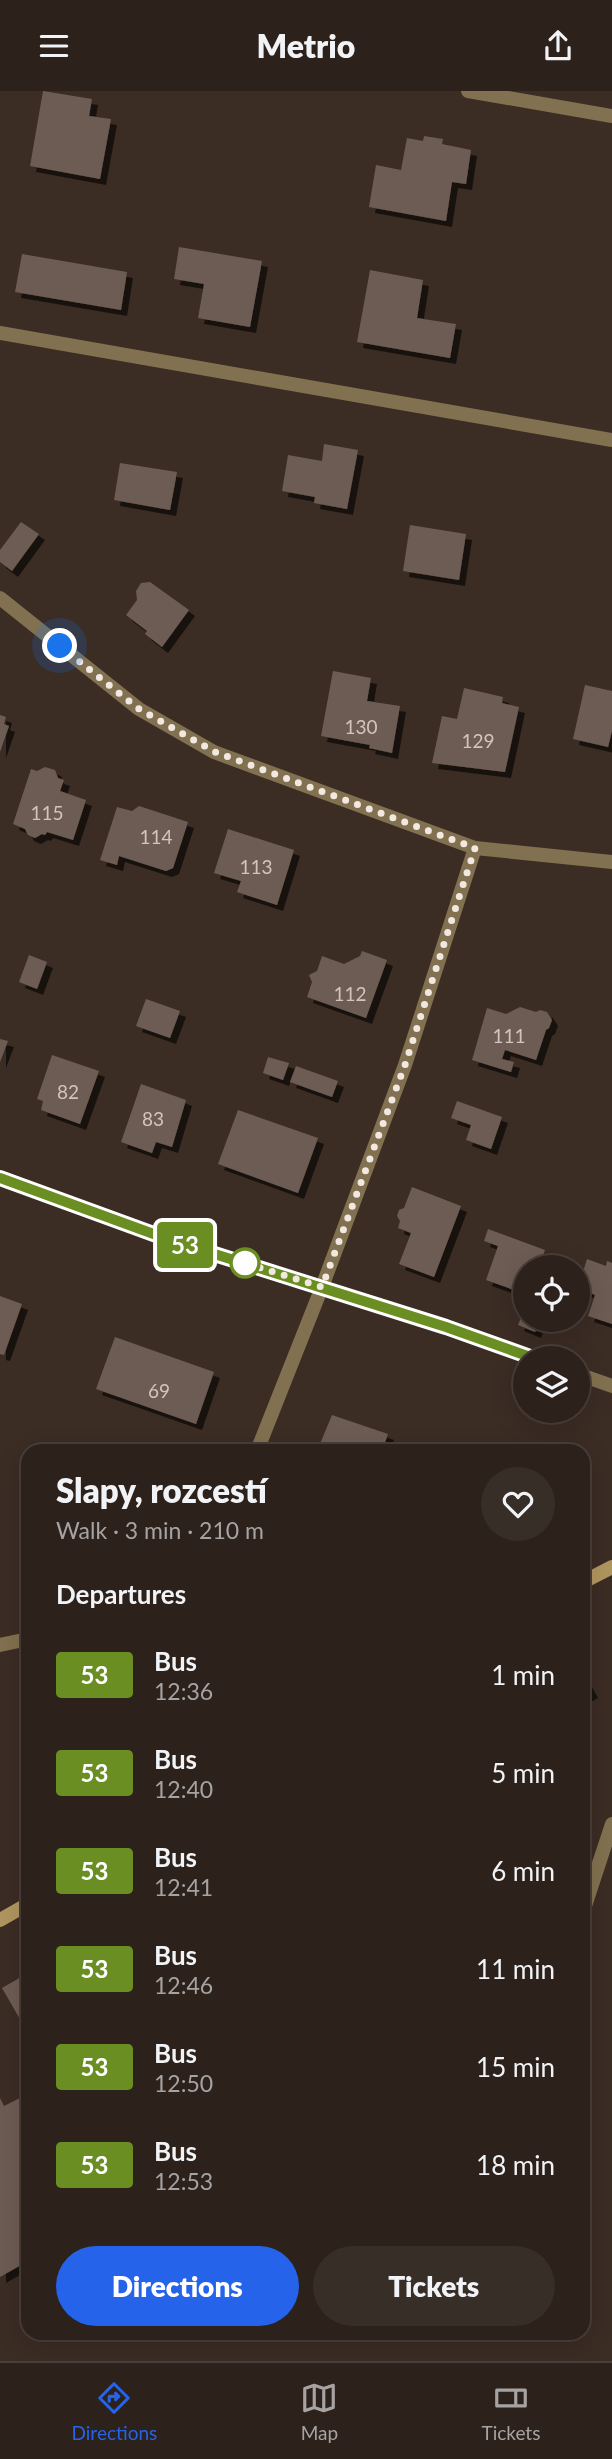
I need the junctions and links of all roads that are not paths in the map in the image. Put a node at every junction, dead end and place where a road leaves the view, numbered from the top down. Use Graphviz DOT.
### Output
graph roads {
  1 [pos="468,91"];
  2 [pos="612,116"];
  3 [pos="0,333"];
  4 [pos="612,440"];
  5 [pos="0,598"];
  6 [pos="475,848"];
  7 [pos="612,862"];
  8 [pos="0,1178"];
  9 [pos="322,1287"];
  10 [pos="513,1351"];
  11 [pos="590,1379"];
  12 [pos="612,1387"];
  13 [pos="260,1444"];
  14 [pos="612,1567"];
  15 [pos="590,1578"];
  16 [pos="21,1640"];
  17 [pos="0,1645"];
  18 [pos="612,1824"];
  19 [pos="590,1891"];
  20 [pos="21,1908"];
  21 [pos="0,1920"];
  1 -- 2 [label="street"];
  3 -- 4 [label="street"];
  5 -- 6 [label="street"];
  6 -- 7 [label="street"];
  6 -- 9 [label="street"];
  8 -- 9 [label="street"];
  9 -- 10 [label="street"];
  9 -- 13 [label="street"];
  11 -- 12 [label="street"];
  14 -- 15 [label="main road"];
  16 -- 17 [label="street"];
  18 -- 19 [label="street"];
  20 -- 21 [label="main road"];
}
